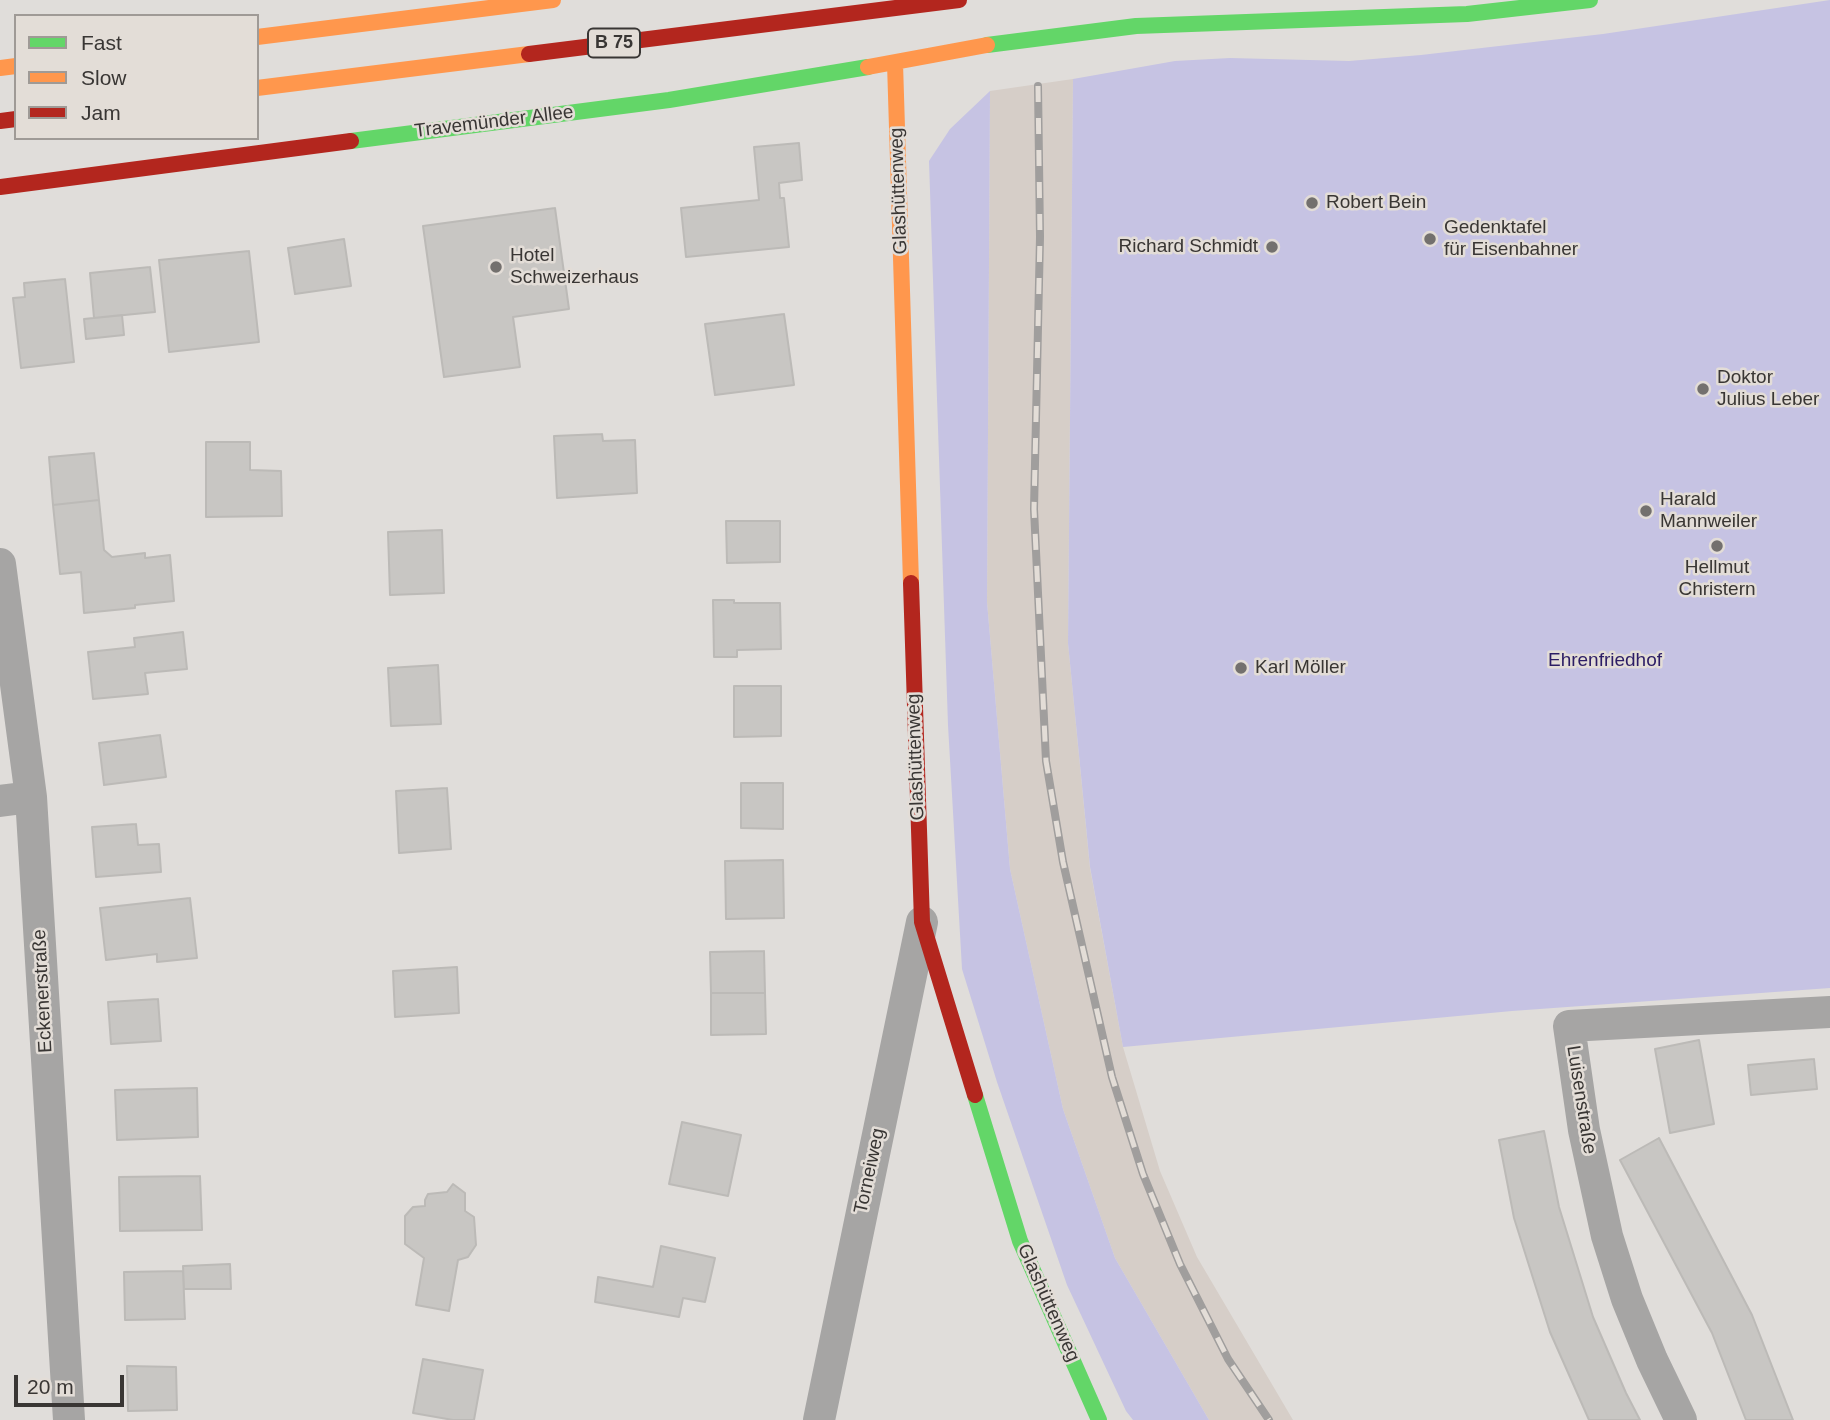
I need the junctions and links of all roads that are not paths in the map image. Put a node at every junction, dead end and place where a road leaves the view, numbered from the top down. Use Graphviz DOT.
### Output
graph roads {
  1 [pos="475,0"];
  2 [pos="553,0"];
  3 [pos="959,0"];
  4 [pos="1590,0"];
  5 [pos="530,3"];
  6 [pos="259,37"];
  7 [pos="895,63"];
  8 [pos="259,88"];
  9 [pos="0,187"];
  10 [pos="0,564"];
  11 [pos="15,799"];
  12 [pos="922,922"];
  13 [pos="1830,1012"];
  14 [pos="69,1420"];
  15 [pos="819,1420"];
  16 [pos="1099,1420"];
  17 [pos="1681,1420"];
  1 -- 5 [label="main road"];
  2 -- 5 [label="main road"];
  3 -- 8 [label="main road, B 75"];
  4 -- 7 [label="main road, Travemünder Allee"];
  5 -- 6 [label="main road"];
  7 -- 9 [label="main road, Travemünder Allee"];
  7 -- 12 [label="main road, Glashüttenweg"];
  10 -- 11 [label="street, Eckenerstraße"];
  11 -- 14 [label="street, Eckenerstraße"];
  12 -- 15 [label="street, Torneiweg"];
  12 -- 16 [label="main road, Glashüttenweg"];
  13 -- 17 [label="street, Luisenstraße"];
}
